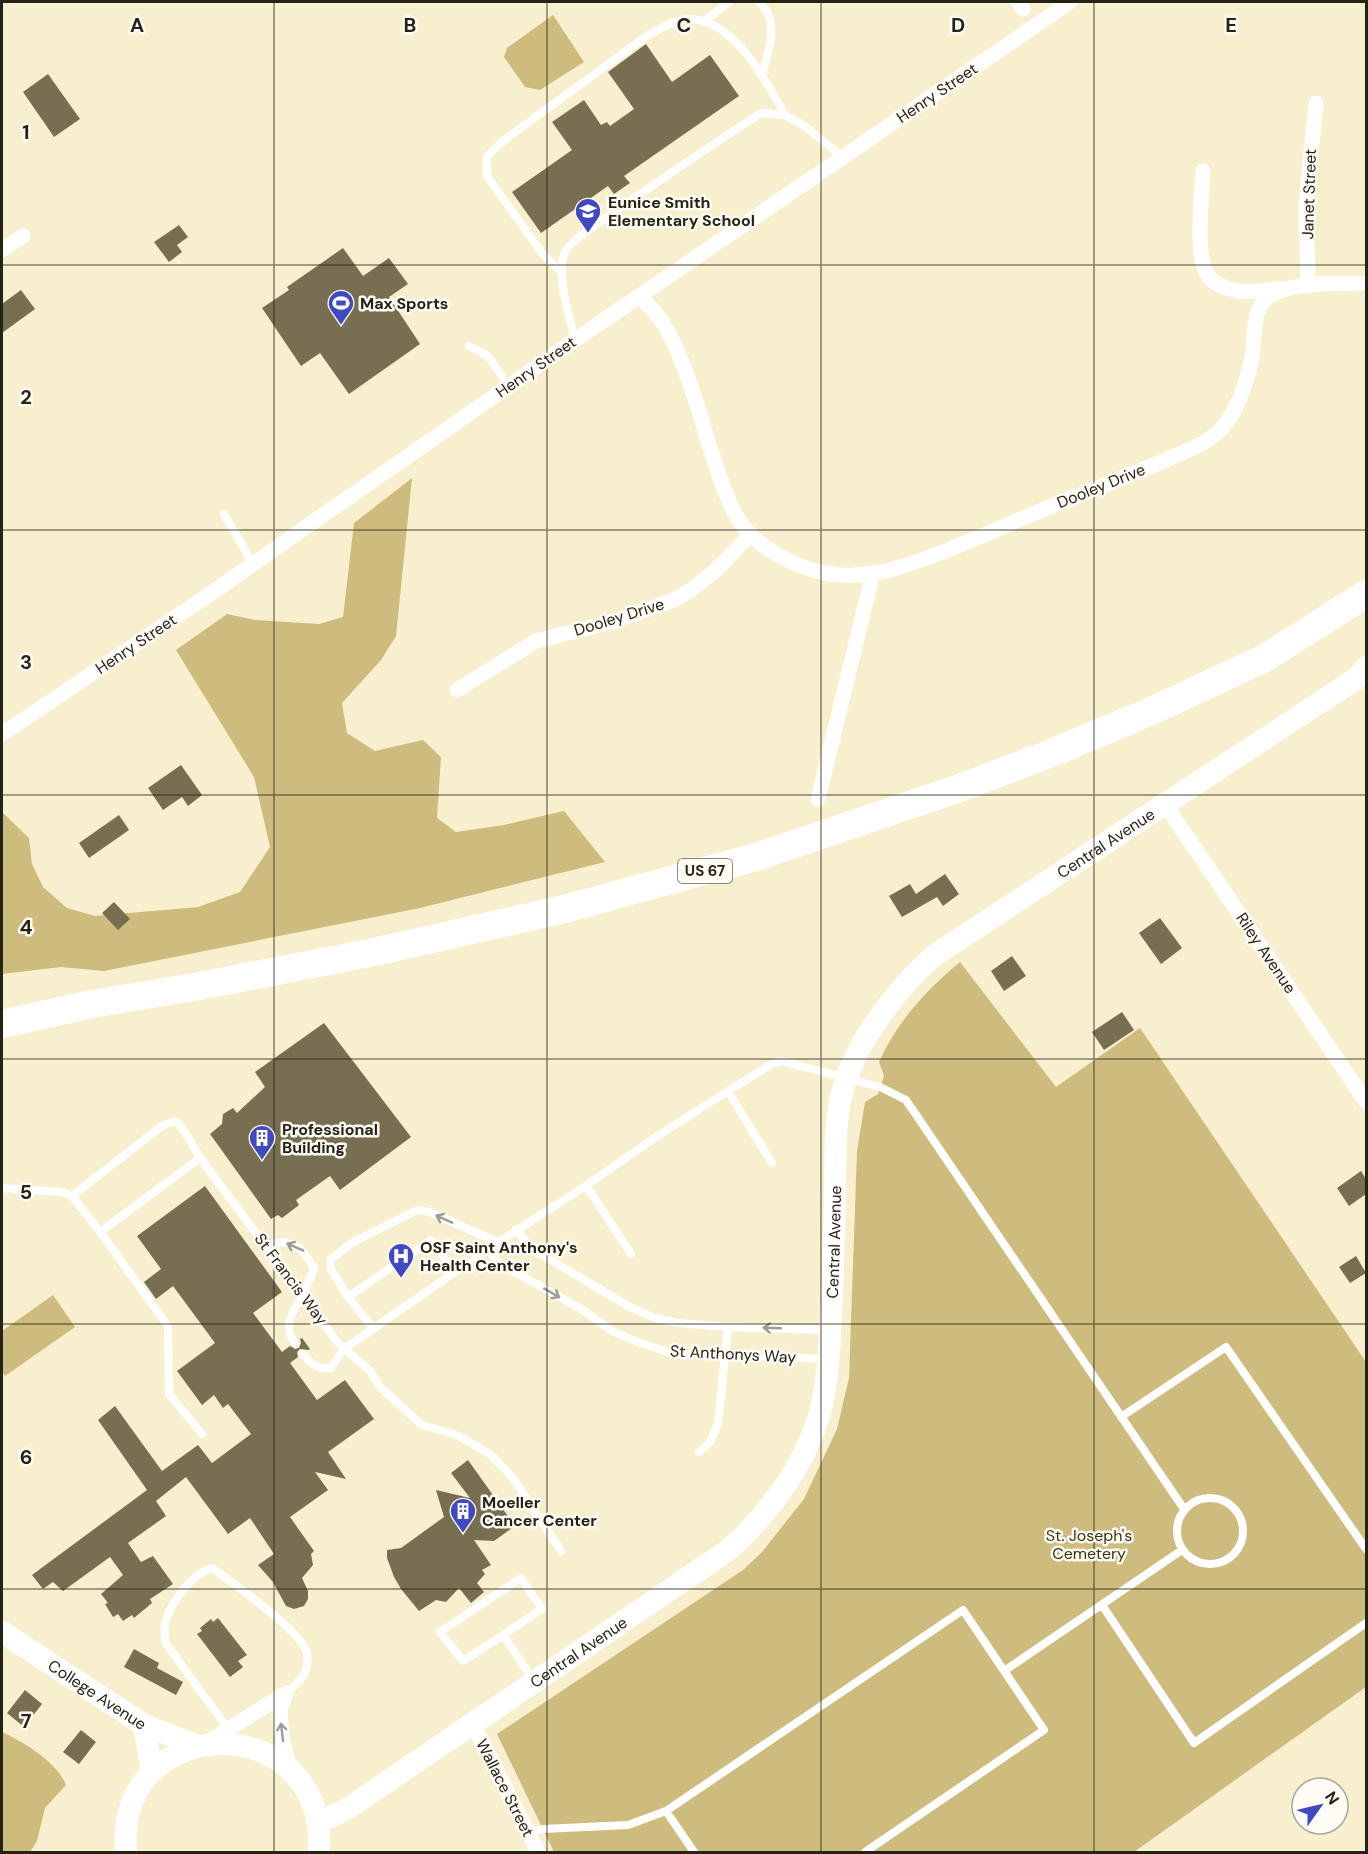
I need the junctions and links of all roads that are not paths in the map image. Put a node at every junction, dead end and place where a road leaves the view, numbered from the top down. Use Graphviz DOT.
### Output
graph roads {
  1 [pos="729,2"];
  2 [pos="759,2"];
  3 [pos="1070,2"];
  4 [pos="703,22"];
  5 [pos="762,76"];
  6 [pos="1316,103"];
  7 [pos="785,116"];
  8 [pos="843,157"];
  9 [pos="1203,171"];
  10 [pos="23,236"];
  11 [pos="2,250"];
  12 [pos="561,272"];
  13 [pos="1366,283"];
  14 [pos="1308,286"];
  15 [pos="1286,288"];
  16 [pos="639,296"];
  17 [pos="575,340"];
  18 [pos="469,346"];
  19 [pos="510,386"];
  20 [pos="224,514"];
  21 [pos="751,534"];
  22 [pos="253,564"];
  23 [pos="873,573"];
  24 [pos="1366,594"];
  25 [pos="1364,672"];
  26 [pos="457,690"];
  27 [pos="2,734"];
  28 [pos="818,799"];
  29 [pos="1165,804"];
  30 [pos="2,1024"];
  31 [pos="848,1078"];
  32 [pos="728,1091"];
  33 [pos="1366,1102"];
  34 [pos="201,1158"];
  35 [pos="772,1163"];
  36 [pos="586,1185"];
  37 [pos="2,1188"];
  38 [pos="72,1196"];
  39 [pos="516,1229"];
  40 [pos="100,1232"];
  41 [pos="497,1242"];
  42 [pos="265,1245"];
  43 [pos="488,1249"];
  44 [pos="631,1254"];
  45 [pos="314,1269"];
  46 [pos="331,1269"];
  47 [pos="454,1272"];
  48 [pos="303,1295"];
  49 [pos="348,1297"];
  50 [pos="728,1327"];
  51 [pos="373,1328"];
  52 [pos="830,1330"];
  53 [pos="295,1342"];
  54 [pos="344,1349"];
  55 [pos="303,1354"];
  56 [pos="725,1357"];
  57 [pos="828,1359"];
  58 [pos="1121,1417"];
  59 [pos="202,1434"];
  60 [pos="699,1452"];
  61 [pos="1184,1509"];
  62 [pos="1366,1549"];
  63 [pos="1182,1550"];
  64 [pos="561,1551"];
  65 [pos="1102,1605"];
  66 [pos="1366,1623"];
  67 [pos="2,1632"];
  68 [pos="503,1635"];
  69 [pos="1004,1671"];
  70 [pos="535,1682"];
  71 [pos="286,1693"];
  72 [pos="144,1725"];
  73 [pos="473,1725"];
  74 [pos="228,1729"];
  75 [pos="202,1745"];
  76 [pos="290,1770"];
  77 [pos="152,1772"];
  78 [pos="666,1811"];
  79 [pos="317,1820"];
  80 [pos="528,1833"];
  81 [pos="126,1852"];
  82 [pos="318,1852"];
  83 [pos="538,1852"];
  84 [pos="694,1852"];
  85 [pos="865,1852"];
  1 -- 4 [label="lane"];
  2 -- 5 [label="lane"];
  3 -- 8 [label="street, Henry Street"];
  4 -- 5 [label="lane"];
  4 -- 12 [label="lane"];
  5 -- 7 [label="lane"];
  6 -- 14 [label="street, Janet Street"];
  7 -- 8 [label="lane"];
  7 -- 12 [label="lane"];
  8 -- 16 [label="street, Henry Street"];
  9 -- 15 [label="street"];
  10 -- 11 [label="street"];
  12 -- 17 [label="lane"];
  13 -- 14 [label="street, Dooley Drive"];
  14 -- 15 [label="street, Dooley Drive"];
  15 -- 23 [label="street, Dooley Drive"];
  16 -- 17 [label="street, Henry Street"];
  16 -- 21 [label="street, Dooley Drive"];
  17 -- 19 [label="street, Henry Street"];
  18 -- 19 [label="lane"];
  19 -- 22 [label="street, Henry Street"];
  20 -- 22 [label="lane"];
  21 -- 23 [label="street, Dooley Drive"];
  21 -- 26 [label="street, Dooley Drive"];
  22 -- 27 [label="street, Henry Street"];
  23 -- 28 [label="street"];
  24 -- 30 [label="highway, US 67"];
  25 -- 29 [label="street, Central Avenue"];
  29 -- 31 [label="street, Central Avenue"];
  29 -- 33 [label="street, Riley Avenue"];
  31 -- 32 [label="lane"];
  31 -- 52 [label="street, Central Avenue"];
  31 -- 58 [label="lane"];
  32 -- 35 [label="lane"];
  32 -- 36 [label="lane"];
  34 -- 38 [label="lane, St Francis Way"];
  34 -- 40 [label="lane"];
  34 -- 42 [label="lane, St Francis Way"];
  36 -- 39 [label="lane"];
  36 -- 44 [label="lane"];
  37 -- 38 [label="lane"];
  38 -- 40 [label="lane"];
  39 -- 41 [label="lane"];
  39 -- 50 [label="lane, St Anthonys Way"];
  40 -- 59 [label="lane"];
  41 -- 43 [label="lane"];
  41 -- 46 [label="lane, one-way"];
  45 -- 42 [label="lane, one-way"];
  42 -- 48 [label="lane, St Francis Way"];
  43 -- 47 [label="lane"];
  43 -- 56 [label="lane, St Anthonys Way, one-way"];
  45 -- 46 [label="lane"];
  45 -- 48 [label="lane"];
  46 -- 49 [label="lane"];
  47 -- 49 [label="lane"];
  47 -- 51 [label="lane"];
  48 -- 53 [label="lane"];
  48 -- 54 [label="lane, St Francis Way"];
  49 -- 51 [label="lane"];
  52 -- 50 [label="lane, St Anthonys Way, one-way"];
  50 -- 56 [label="lane"];
  51 -- 54 [label="lane"];
  52 -- 57 [label="street, Central Avenue"];
  54 -- 55 [label="lane"];
  54 -- 64 [label="lane, St Francis Way"];
  56 -- 57 [label="lane, St Anthonys Way"];
  56 -- 60 [label="lane"];
  57 -- 70 [label="street, Central Avenue"];
  58 -- 61 [label="lane"];
  58 -- 62 [label="lane"];
  61 -- 63 [label="lane"];
  61 -- 63 [label="lane"];
  63 -- 65 [label="lane"];
  65 -- 66 [label="lane"];
  65 -- 69 [label="lane"];
  67 -- 72 [label="street, College Avenue"];
  68 -- 68 [label="lane"];
  68 -- 70 [label="lane"];
  69 -- 78 [label="lane"];
  69 -- 85 [label="lane"];
  70 -- 73 [label="street, Central Avenue"];
  71 -- 74 [label="street"];
  71 -- 74 [label="lane"];
  76 -- 71 [label="street, one-way"];
  72 -- 75 [label="street, College Avenue"];
  72 -- 77 [label="street"];
  73 -- 79 [label="street, Central Avenue"];
  73 -- 80 [label="street, Wallace Street"];
  74 -- 75 [label="street"];
  75 -- 76 [label="street"];
  75 -- 77 [label="street"];
  76 -- 79 [label="street"];
  77 -- 81 [label="street"];
  78 -- 80 [label="lane"];
  78 -- 84 [label="lane"];
  79 -- 82 [label="street"];
  80 -- 83 [label="street, Wallace Street"];
}
